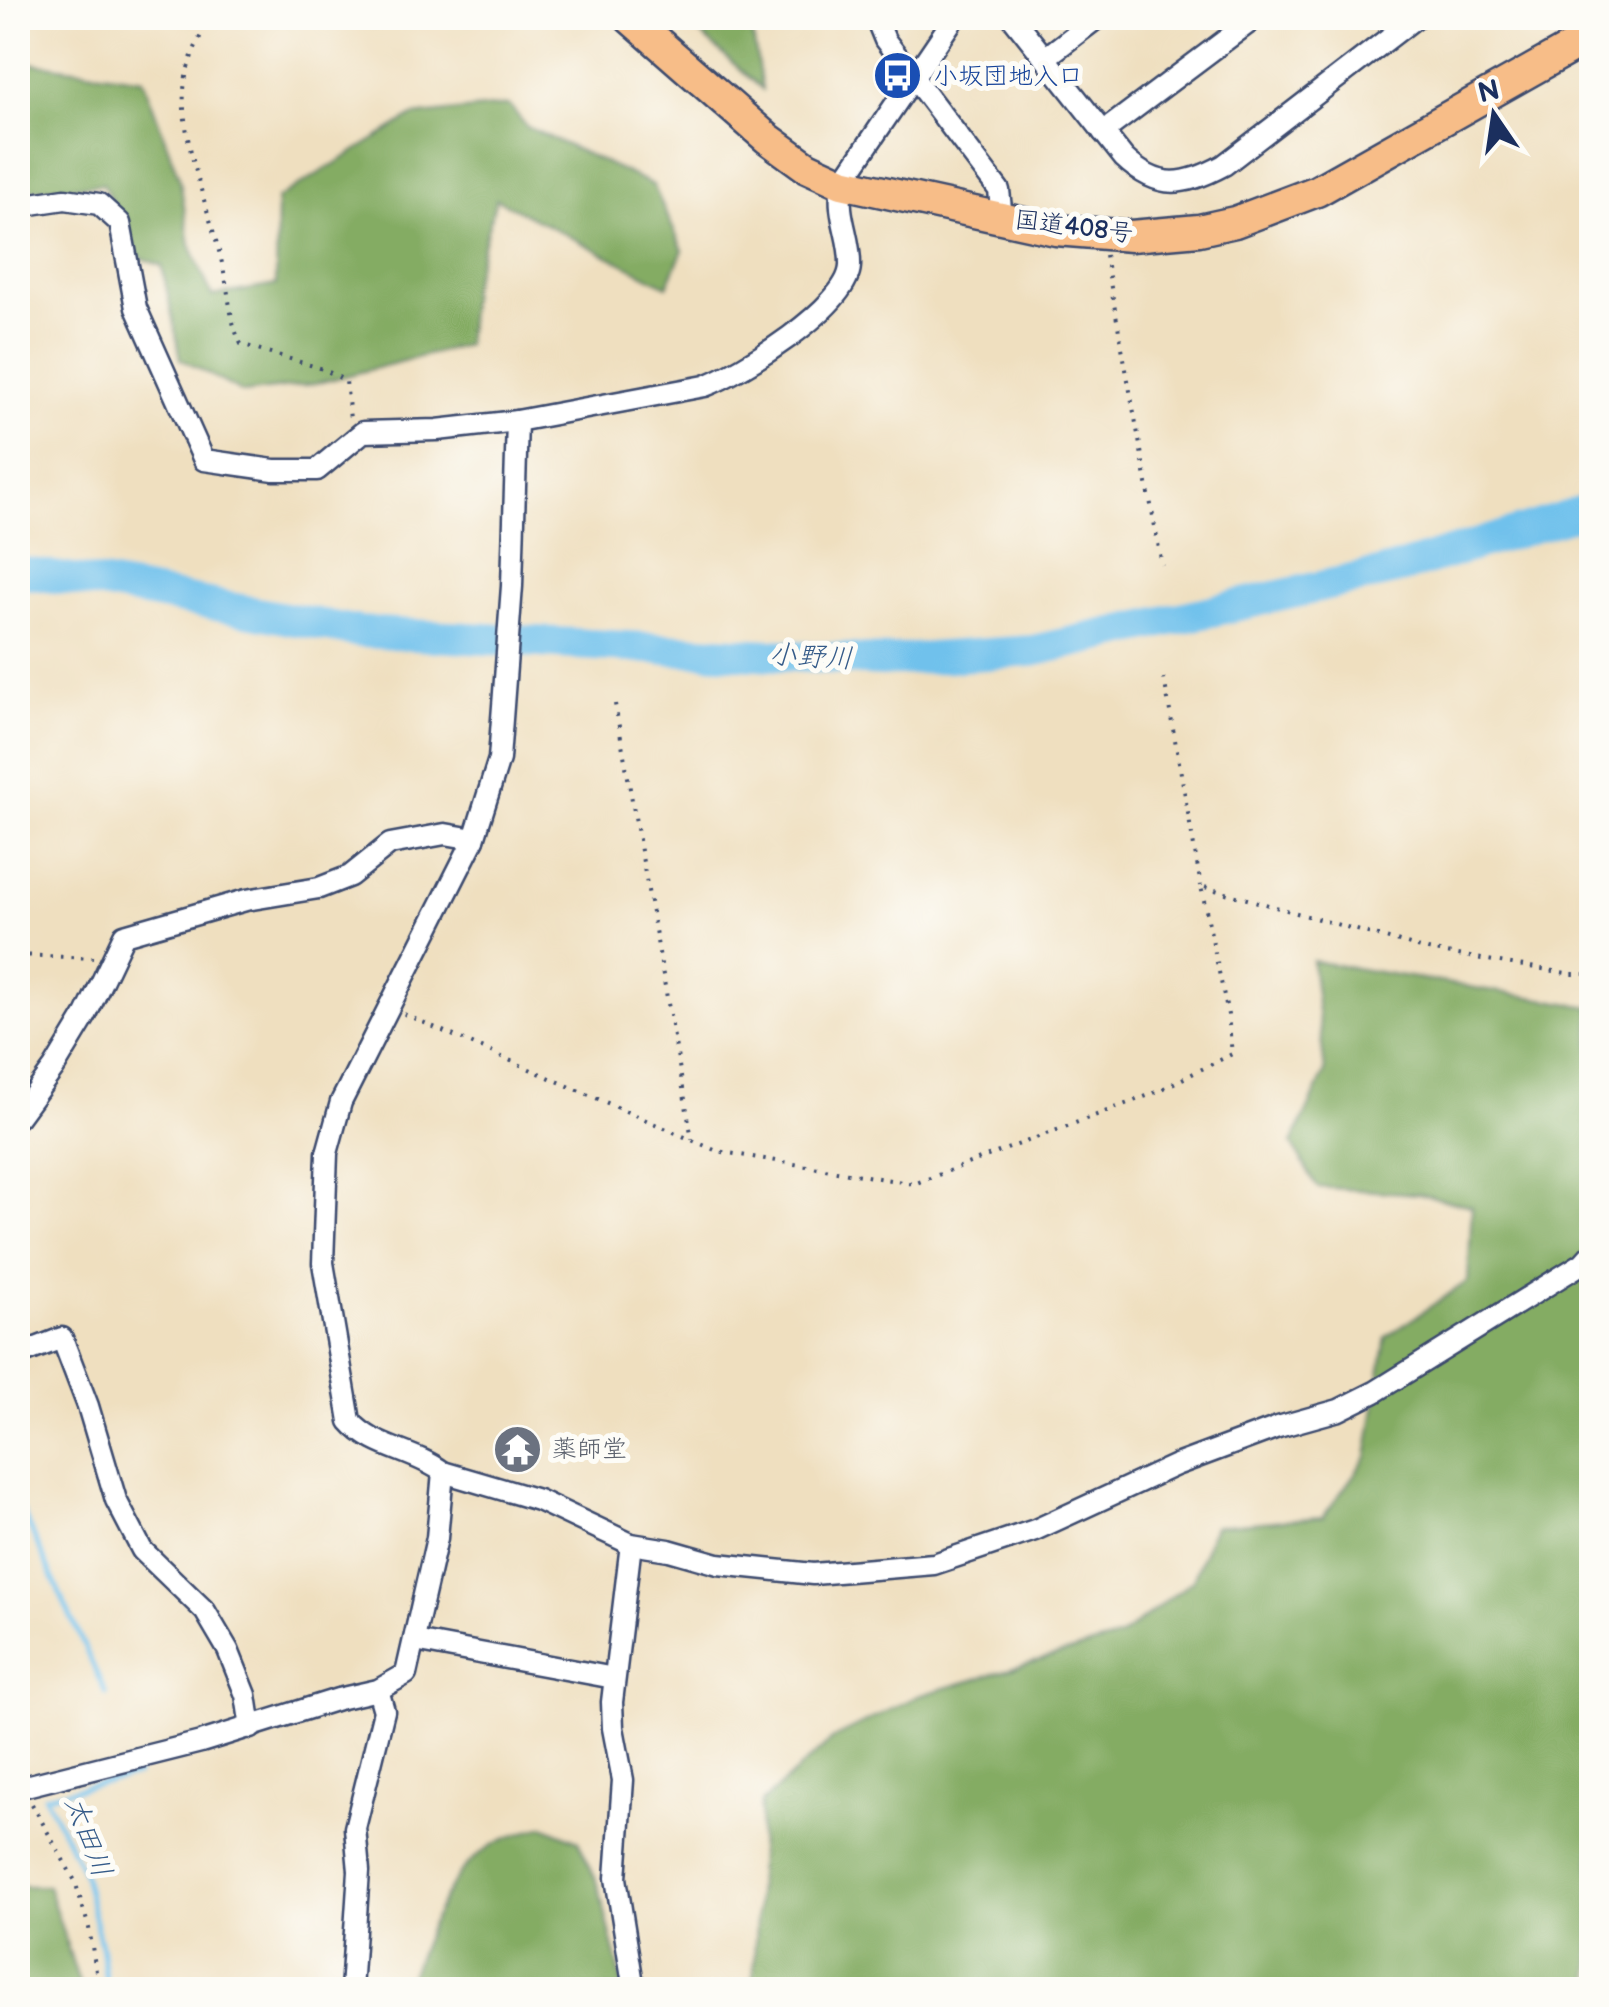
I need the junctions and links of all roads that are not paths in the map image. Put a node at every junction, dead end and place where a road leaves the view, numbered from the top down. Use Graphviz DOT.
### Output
graph roads {
  1 [pos="630,18"];
  2 [pos="876,18"];
  3 [pos="954,18"];
  4 [pos="1014,18"];
  5 [pos="1097,18"];
  6 [pos="1255,18"];
  7 [pos="1415,18"];
  8 [pos="1592,36"];
  9 [pos="1045,58"];
  10 [pos="912,76"];
  11 [pos="1103,132"];
  12 [pos="842,183"];
  13 [pos="18,206"];
  14 [pos="1002,218"];
  15 [pos="517,420"];
  16 [pos="474,839"];
  17 [pos="18,1117"];
  18 [pos="1592,1254"];
  19 [pos="18,1355"];
  20 [pos="443,1472"];
  21 [pos="630,1544"];
  22 [pos="415,1641"];
  23 [pos="614,1678"];
  24 [pos="378,1690"];
  25 [pos="251,1728"];
  26 [pos="20,1787"];
  27 [pos="351,1990"];
  28 [pos="634,1990"];
  1 -- 12 [label="highway, 国道408号"];
  2 -- 10 [label="street"];
  3 -- 10 [label="street"];
  4 -- 9 [label="street"];
  5 -- 9 [label="street"];
  6 -- 11 [label="street"];
  7 -- 11 [label="street"];
  8 -- 14 [label="highway, 国道408号"];
  9 -- 11 [label="street"];
  10 -- 12 [label="street"];
  10 -- 14 [label="street"];
  12 -- 14 [label="highway, 国道408号"];
  12 -- 15 [label="street"];
  13 -- 15 [label="street"];
  15 -- 16 [label="street"];
  16 -- 17 [label="street"];
  16 -- 20 [label="street"];
  18 -- 21 [label="street"];
  19 -- 25 [label="street"];
  20 -- 21 [label="street"];
  20 -- 22 [label="street"];
  21 -- 23 [label="street"];
  22 -- 23 [label="street"];
  22 -- 24 [label="street"];
  23 -- 28 [label="street"];
  24 -- 25 [label="street"];
  24 -- 27 [label="street"];
  25 -- 26 [label="street"];
}
